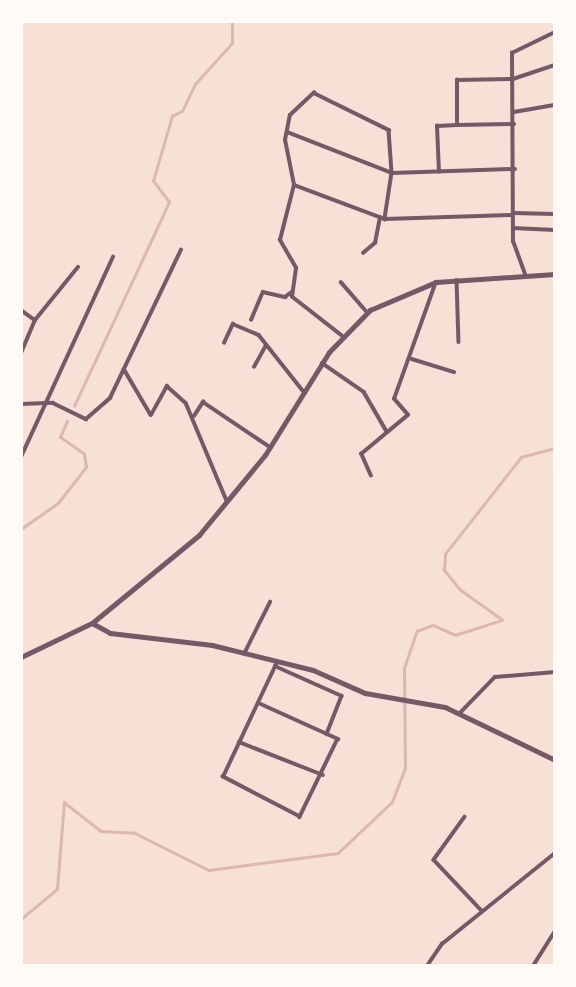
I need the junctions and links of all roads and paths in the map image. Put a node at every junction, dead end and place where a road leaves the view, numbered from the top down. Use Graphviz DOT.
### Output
graph roads {
  1 [pos="555,32"];
  2 [pos="555,65"];
  3 [pos="513,79"];
  4 [pos="555,105"];
  5 [pos="514,112"];
  6 [pos="514,124"];
  7 [pos="457,125"];
  8 [pos="286,132"];
  9 [pos="515,169"];
  10 [pos="439,172"];
  11 [pos="392,173"];
  12 [pos="294,184"];
  13 [pos="512,214"];
  14 [pos="555,214"];
  15 [pos="383,218"];
  16 [pos="513,228"];
  17 [pos="555,230"];
  18 [pos="181,250"];
  19 [pos="363,253"];
  20 [pos="113,257"];
  21 [pos="78,267"];
  22 [pos="555,274"];
  23 [pos="526,276"];
  24 [pos="457,280"];
  25 [pos="341,282"];
  26 [pos="436,282"];
  27 [pos="292,292"];
  28 [pos="21,310"];
  29 [pos="367,313"];
  30 [pos="35,320"];
  31 [pos="251,320"];
  32 [pos="342,335"];
  33 [pos="459,342"];
  34 [pos="223,343"];
  35 [pos="265,346"];
  36 [pos="21,353"];
  37 [pos="412,359"];
  38 [pos="322,363"];
  39 [pos="254,367"];
  40 [pos="124,369"];
  41 [pos="454,372"];
  42 [pos="304,392"];
  43 [pos="44,403"];
  44 [pos="21,404"];
  45 [pos="194,416"];
  46 [pos="387,431"];
  47 [pos="270,447"];
  48 [pos="21,457"];
  49 [pos="371,476"];
  50 [pos="227,501"];
  51 [pos="270,602"];
  52 [pos="92,623"];
  53 [pos="244,654"];
  54 [pos="21,657"];
  55 [pos="276,664"];
  56 [pos="555,672"];
  57 [pos="261,704"];
  58 [pos="460,713"];
  59 [pos="327,734"];
  60 [pos="239,742"];
  61 [pos="555,760"];
  62 [pos="323,775"];
  63 [pos="465,817"];
  64 [pos="555,853"];
  65 [pos="482,911"];
  66 [pos="555,931"];
  67 [pos="427,966"];
  68 [pos="533,966"];
  1 -- 3 [label="street"];
  2 -- 3 [label="street"];
  3 -- 5 [label="street"];
  3 -- 7 [label="street"];
  4 -- 5 [label="street"];
  5 -- 6 [label="street"];
  6 -- 7 [label="street"];
  6 -- 9 [label="street"];
  7 -- 10 [label="street"];
  8 -- 11 [label="street"];
  8 -- 11 [label="street"];
  8 -- 12 [label="street"];
  9 -- 10 [label="street"];
  9 -- 13 [label="street"];
  10 -- 11 [label="street"];
  11 -- 15 [label="street"];
  12 -- 15 [label="street"];
  12 -- 27 [label="street"];
  13 -- 14 [label="street"];
  13 -- 15 [label="street"];
  13 -- 16 [label="street"];
  15 -- 19 [label="street"];
  16 -- 17 [label="street"];
  16 -- 23 [label="street"];
  18 -- 40 [label="street"];
  20 -- 43 [label="street"];
  21 -- 30 [label="street"];
  22 -- 23 [label="street"];
  23 -- 24 [label="street"];
  24 -- 26 [label="street"];
  24 -- 33 [label="street"];
  25 -- 29 [label="street"];
  26 -- 29 [label="street"];
  26 -- 37 [label="street"];
  27 -- 31 [label="street"];
  27 -- 32 [label="street"];
  28 -- 30 [label="street"];
  29 -- 32 [label="street"];
  30 -- 36 [label="street"];
  32 -- 38 [label="street"];
  34 -- 35 [label="street"];
  35 -- 39 [label="street"];
  35 -- 42 [label="street"];
  37 -- 41 [label="street"];
  37 -- 46 [label="street"];
  38 -- 42 [label="street"];
  38 -- 46 [label="street"];
  40 -- 43 [label="street"];
  40 -- 45 [label="street"];
  42 -- 47 [label="street"];
  43 -- 44 [label="street"];
  43 -- 48 [label="street"];
  45 -- 47 [label="street"];
  45 -- 50 [label="street"];
  46 -- 49 [label="street"];
  47 -- 50 [label="street"];
  50 -- 52 [label="street"];
  51 -- 53 [label="street"];
  52 -- 53 [label="street"];
  52 -- 54 [label="street"];
  53 -- 55 [label="street"];
  55 -- 57 [label="street"];
  55 -- 58 [label="street"];
  55 -- 59 [label="street"];
  56 -- 58 [label="street"];
  57 -- 59 [label="street"];
  57 -- 60 [label="street"];
  58 -- 61 [label="street"];
  59 -- 62 [label="street"];
  60 -- 62 [label="street"];
  60 -- 62 [label="street"];
  63 -- 65 [label="street"];
  64 -- 65 [label="street"];
  65 -- 67 [label="street"];
  66 -- 68 [label="street"];
}
